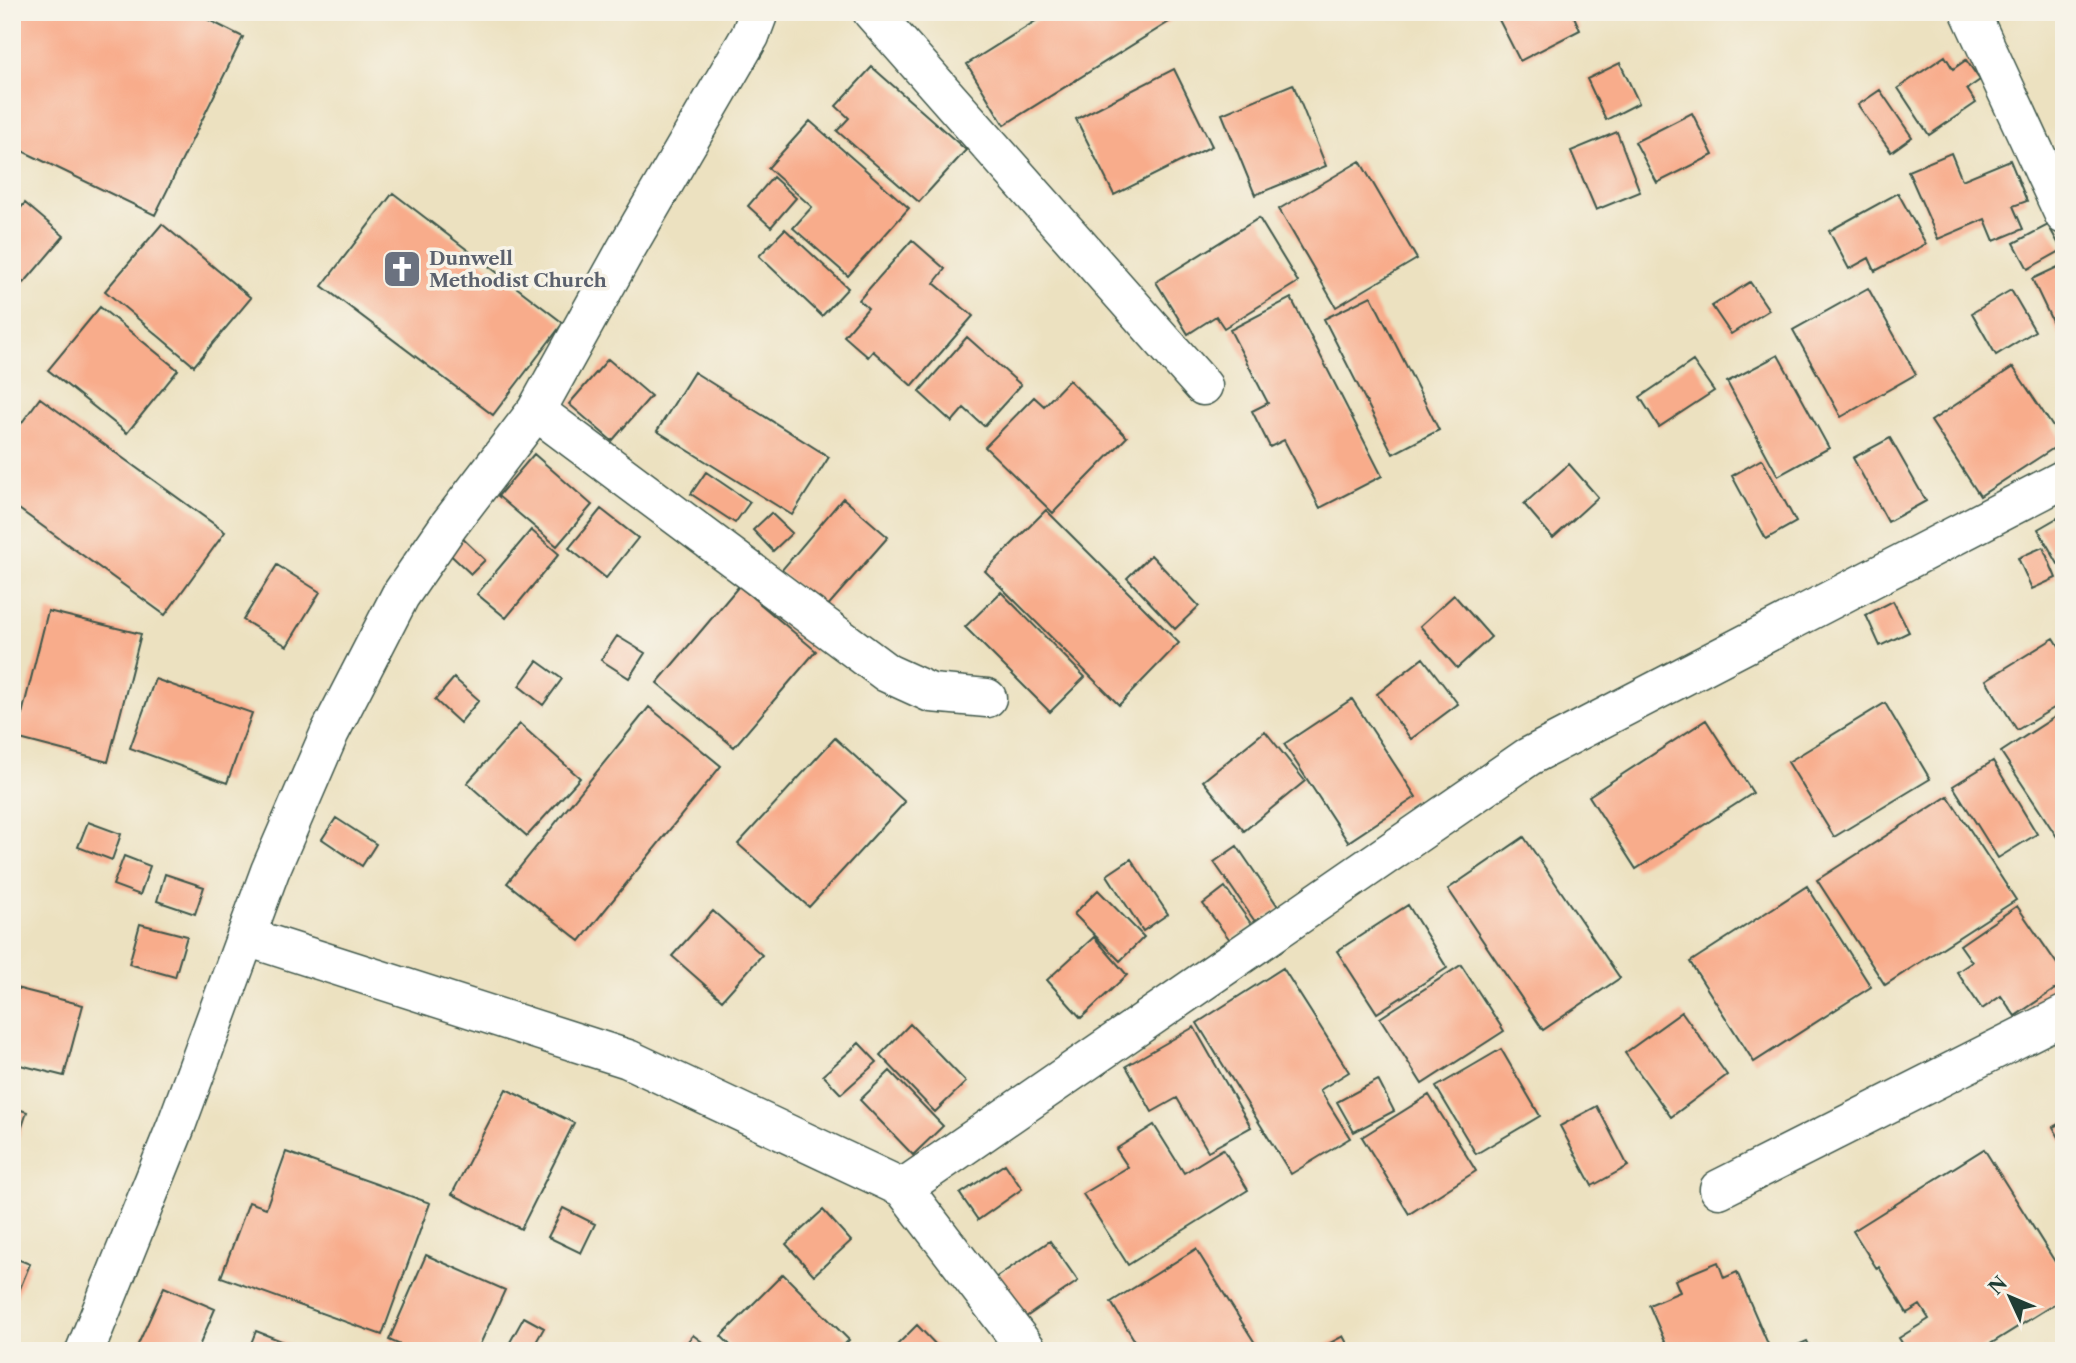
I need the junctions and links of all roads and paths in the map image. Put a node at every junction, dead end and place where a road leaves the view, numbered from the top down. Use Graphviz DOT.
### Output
graph roads {
  1 [pos="760,12"];
  2 [pos="872,12"];
  3 [pos="1970,12"];
  4 [pos="2064,215"];
  5 [pos="1203,386"];
  6 [pos="536,411"];
  7 [pos="2064,479"];
  8 [pos="987,698"];
  9 [pos="247,937"];
  10 [pos="2064,1015"];
  11 [pos="903,1188"];
  12 [pos="1719,1189"];
  13 [pos="85,1351"];
  14 [pos="1028,1351"];
  1 -- 6 [label="street"];
  2 -- 5 [label="street"];
  3 -- 4 [label="street"];
  6 -- 8 [label="street"];
  6 -- 9 [label="street"];
  7 -- 11 [label="street"];
  9 -- 11 [label="street"];
  9 -- 13 [label="street"];
  10 -- 12 [label="street"];
  11 -- 14 [label="street"];
}
